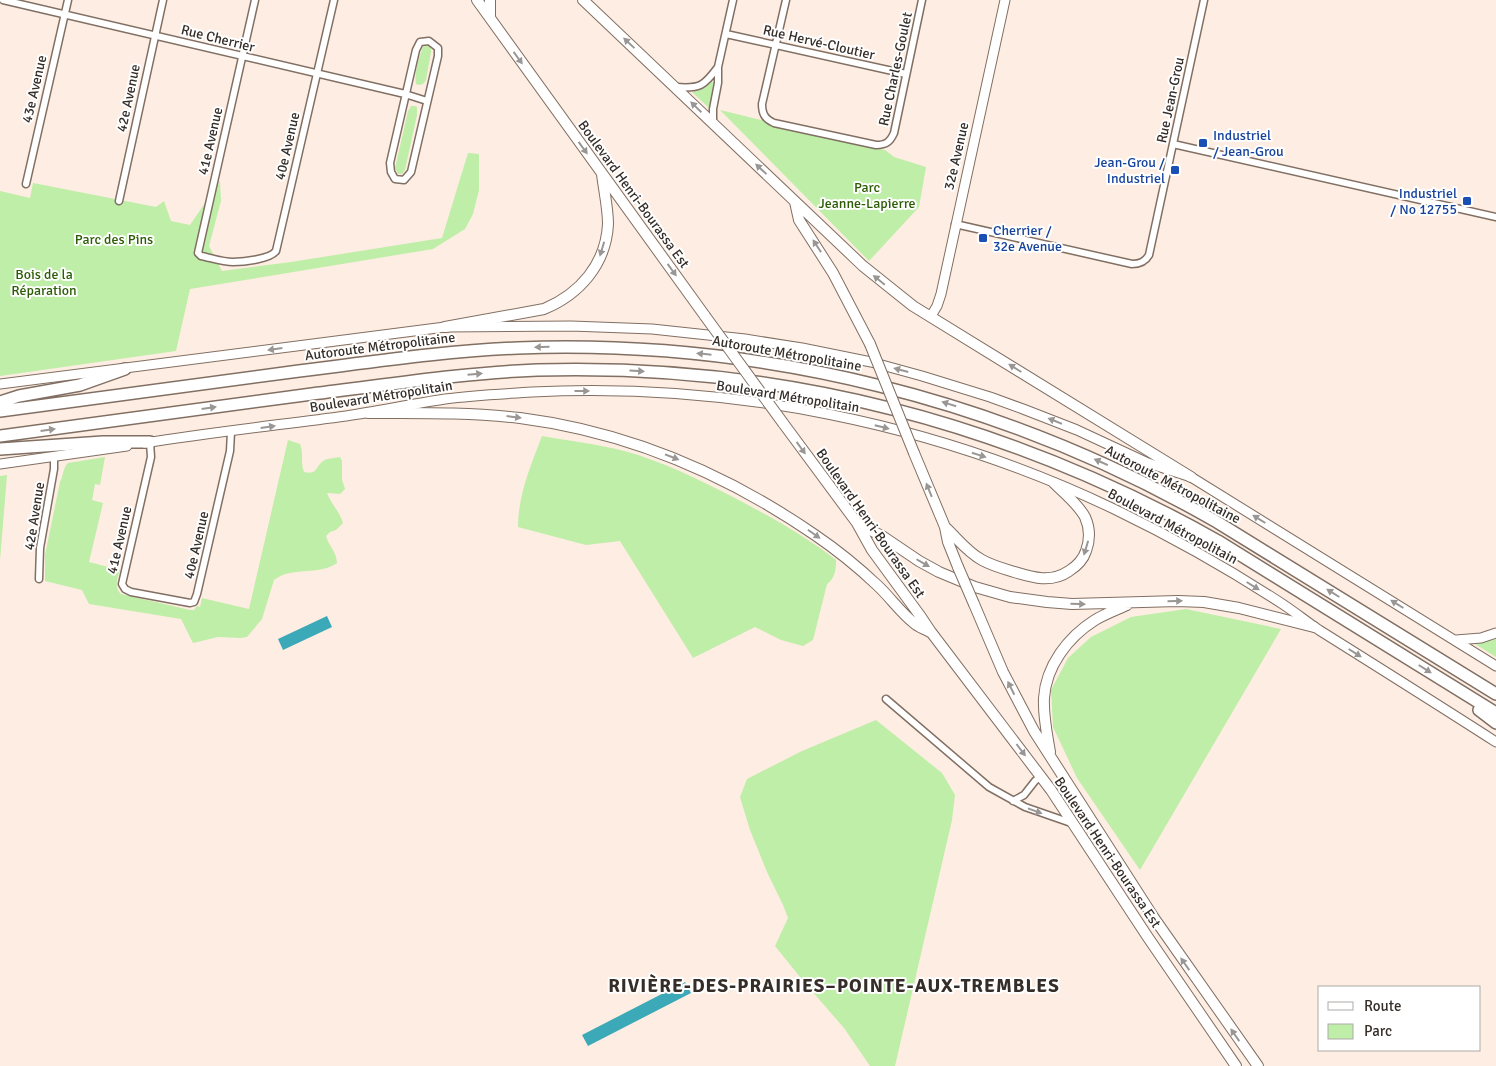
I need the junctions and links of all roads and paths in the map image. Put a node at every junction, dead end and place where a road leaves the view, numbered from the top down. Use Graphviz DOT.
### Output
graph roads {
  1 [pos="3,0"];
  2 [pos="68,0"];
  3 [pos="163,0"];
  4 [pos="255,0"];
  5 [pos="334,0"];
  6 [pos="477,0"];
  7 [pos="490,0"];
  8 [pos="583,0"];
  9 [pos="733,0"];
  10 [pos="786,0"];
  11 [pos="922,0"];
  12 [pos="1005,0"];
  13 [pos="1204,0"];
  14 [pos="64,15"];
  15 [pos="490,18"];
  16 [pos="726,34"];
  17 [pos="154,36"];
  18 [pos="776,45"];
  19 [pos="242,57"];
  20 [pos="718,67"];
  21 [pos="316,74"];
  22 [pos="906,74"];
  23 [pos="676,87"];
  24 [pos="405,94"];
  25 [pos="426,101"];
  26 [pos="713,124"];
  27 [pos="1173,144"];
  28 [pos="602,174"];
  29 [pos="26,184"];
  30 [pos="118,201"];
  31 [pos="794,201"];
  32 [pos="1496,217"];
  33 [pos="955,224"];
  34 [pos="231,262"];
  35 [pos="931,316"];
  36 [pos="445,327"];
  37 [pos="125,369"];
  38 [pos="0,384"];
  39 [pos="0,402"];
  40 [pos="0,411"];
  41 [pos="368,413"];
  42 [pos="231,432"];
  43 [pos="0,436"];
  44 [pos="150,442"];
  45 [pos="0,449"];
  46 [pos="54,457"];
  47 [pos="0,464"];
  48 [pos="1191,476"];
  49 [pos="1054,483"];
  50 [pos="858,523"];
  51 [pos="945,527"];
  52 [pos="39,579"];
  53 [pos="122,586"];
  54 [pos="1131,603"];
  55 [pos="1314,627"];
  56 [pos="931,632"];
  57 [pos="1496,633"];
  58 [pos="1456,640"];
  59 [pos="1448,665"];
  60 [pos="1496,666"];
  61 [pos="1443,680"];
  62 [pos="1496,686"];
  63 [pos="1496,694"];
  64 [pos="886,699"];
  65 [pos="1496,713"];
  66 [pos="1496,723"];
  67 [pos="1496,742"];
  68 [pos="1051,755"];
  69 [pos="1040,776"];
  70 [pos="1065,780"];
  71 [pos="1013,802"];
  72 [pos="1074,824"];
  73 [pos="1236,1066"];
  74 [pos="1258,1066"];
  1 -- 14 [label="street, Rue Cherrier"];
  2 -- 14 [label="street, 43e Avenue"];
  3 -- 17 [label="street, 42e Avenue"];
  4 -- 19 [label="street, 41e Avenue"];
  5 -- 21 [label="street, 40e Avenue"];
  6 -- 15 [label="main road, Boulevard Henri-Bourassa Est"];
  7 -- 15 [label="main road"];
  23 -- 8 [label="main road, Boulevard Henri-Bourassa Est, one-way"];
  9 -- 16 [label="street"];
  10 -- 18 [label="street"];
  11 -- 22 [label="street, Rue Charles-Goulet"];
  12 -- 33 [label="main road, 32e Avenue"];
  13 -- 27 [label="street, Rue Jean-Grou"];
  14 -- 17 [label="street, Rue Cherrier"];
  14 -- 29 [label="street, 43e Avenue"];
  15 -- 28 [label="main road, Boulevard Henri-Bourassa Est, one-way"];
  16 -- 18 [label="street, Rue Hervé-Cloutier"];
  16 -- 20 [label="street"];
  17 -- 19 [label="street, Rue Cherrier"];
  17 -- 30 [label="street, 42e Avenue"];
  18 -- 22 [label="street, Rue Hervé-Cloutier"];
  18 -- 22 [label="street, Rue Charles-Goulet"];
  19 -- 21 [label="street, Rue Cherrier"];
  19 -- 34 [label="street, 41e Avenue"];
  20 -- 23 [label="street"];
  20 -- 26 [label="street"];
  21 -- 24 [label="street, Rue Cherrier"];
  21 -- 34 [label="street, 40e Avenue"];
  26 -- 23 [label="main road, Boulevard Henri-Bourassa Est, one-way"];
  24 -- 25 [label="street, Rue Cherrier"];
  24 -- 25 [label="street"];
  24 -- 25 [label="street"];
  31 -- 26 [label="main road, Boulevard Henri-Bourassa Est, one-way"];
  27 -- 32 [label="street"];
  27 -- 33 [label="street, Rue Jean-Grou"];
  28 -- 36 [label="main road, one-way"];
  28 -- 50 [label="main road, Boulevard Henri-Bourassa Est, one-way, bridge"];
  35 -- 31 [label="main road, one-way"];
  51 -- 31 [label="main road, Boulevard Henri-Bourassa Est, one-way, bridge"];
  33 -- 35 [label="main road, 32e Avenue"];
  48 -- 35 [label="main road, one-way"];
  36 -- 37 [label="main road, one-way"];
  48 -- 36 [label="main road, one-way"];
  37 -- 38 [label="main road"];
  37 -- 39 [label="highway"];
  59 -- 40 [label="highway, Autoroute Métropolitaine, one-way"];
  42 -- 41 [label="main road, Boulevard Métropolitain, one-way"];
  41 -- 49 [label="main road, Boulevard Métropolitain, one-way"];
  41 -- 56 [label="main road, one-way"];
  42 -- 44 [label="main road, Boulevard Métropolitain"];
  42 -- 53 [label="street, 40e Avenue"];
  43 -- 61 [label="highway, Autoroute Métropolitaine, one-way"];
  44 -- 45 [label="highway"];
  44 -- 46 [label="main road, Boulevard Métropolitain"];
  44 -- 53 [label="street, 41e Avenue"];
  46 -- 47 [label="main road, Boulevard Métropolitain"];
  46 -- 52 [label="street, 42e Avenue"];
  58 -- 48 [label="main road, one-way"];
  49 -- 51 [label="main road, one-way"];
  49 -- 55 [label="main road, Boulevard Métropolitain, one-way"];
  50 -- 54 [label="main road, one-way"];
  50 -- 56 [label="main road, Boulevard Henri-Bourassa Est"];
  68 -- 51 [label="main road, Boulevard Henri-Bourassa Est, one-way, bridge"];
  54 -- 55 [label="main road, one-way"];
  54 -- 68 [label="main road"];
  55 -- 67 [label="main road, Boulevard Métropolitain, one-way"];
  56 -- 69 [label="main road, Boulevard Henri-Bourassa Est, one-way"];
  57 -- 58 [label="main road"];
  58 -- 60 [label="main road"];
  59 -- 62 [label="highway"];
  59 -- 63 [label="highway, Autoroute Métropolitaine"];
  61 -- 65 [label="highway, Autoroute Métropolitaine"];
  61 -- 66 [label="highway"];
  64 -- 71 [label="street"];
  68 -- 70 [label="main road, Boulevard Henri-Bourassa Est"];
  69 -- 70 [label="main road"];
  69 -- 71 [label="street"];
  69 -- 72 [label="main road, Boulevard Henri-Bourassa Est"];
  74 -- 70 [label="main road, Boulevard Henri-Bourassa Est, one-way"];
  71 -- 72 [label="street, one-way"];
  72 -- 73 [label="main road, Boulevard Henri-Bourassa Est"];
}
